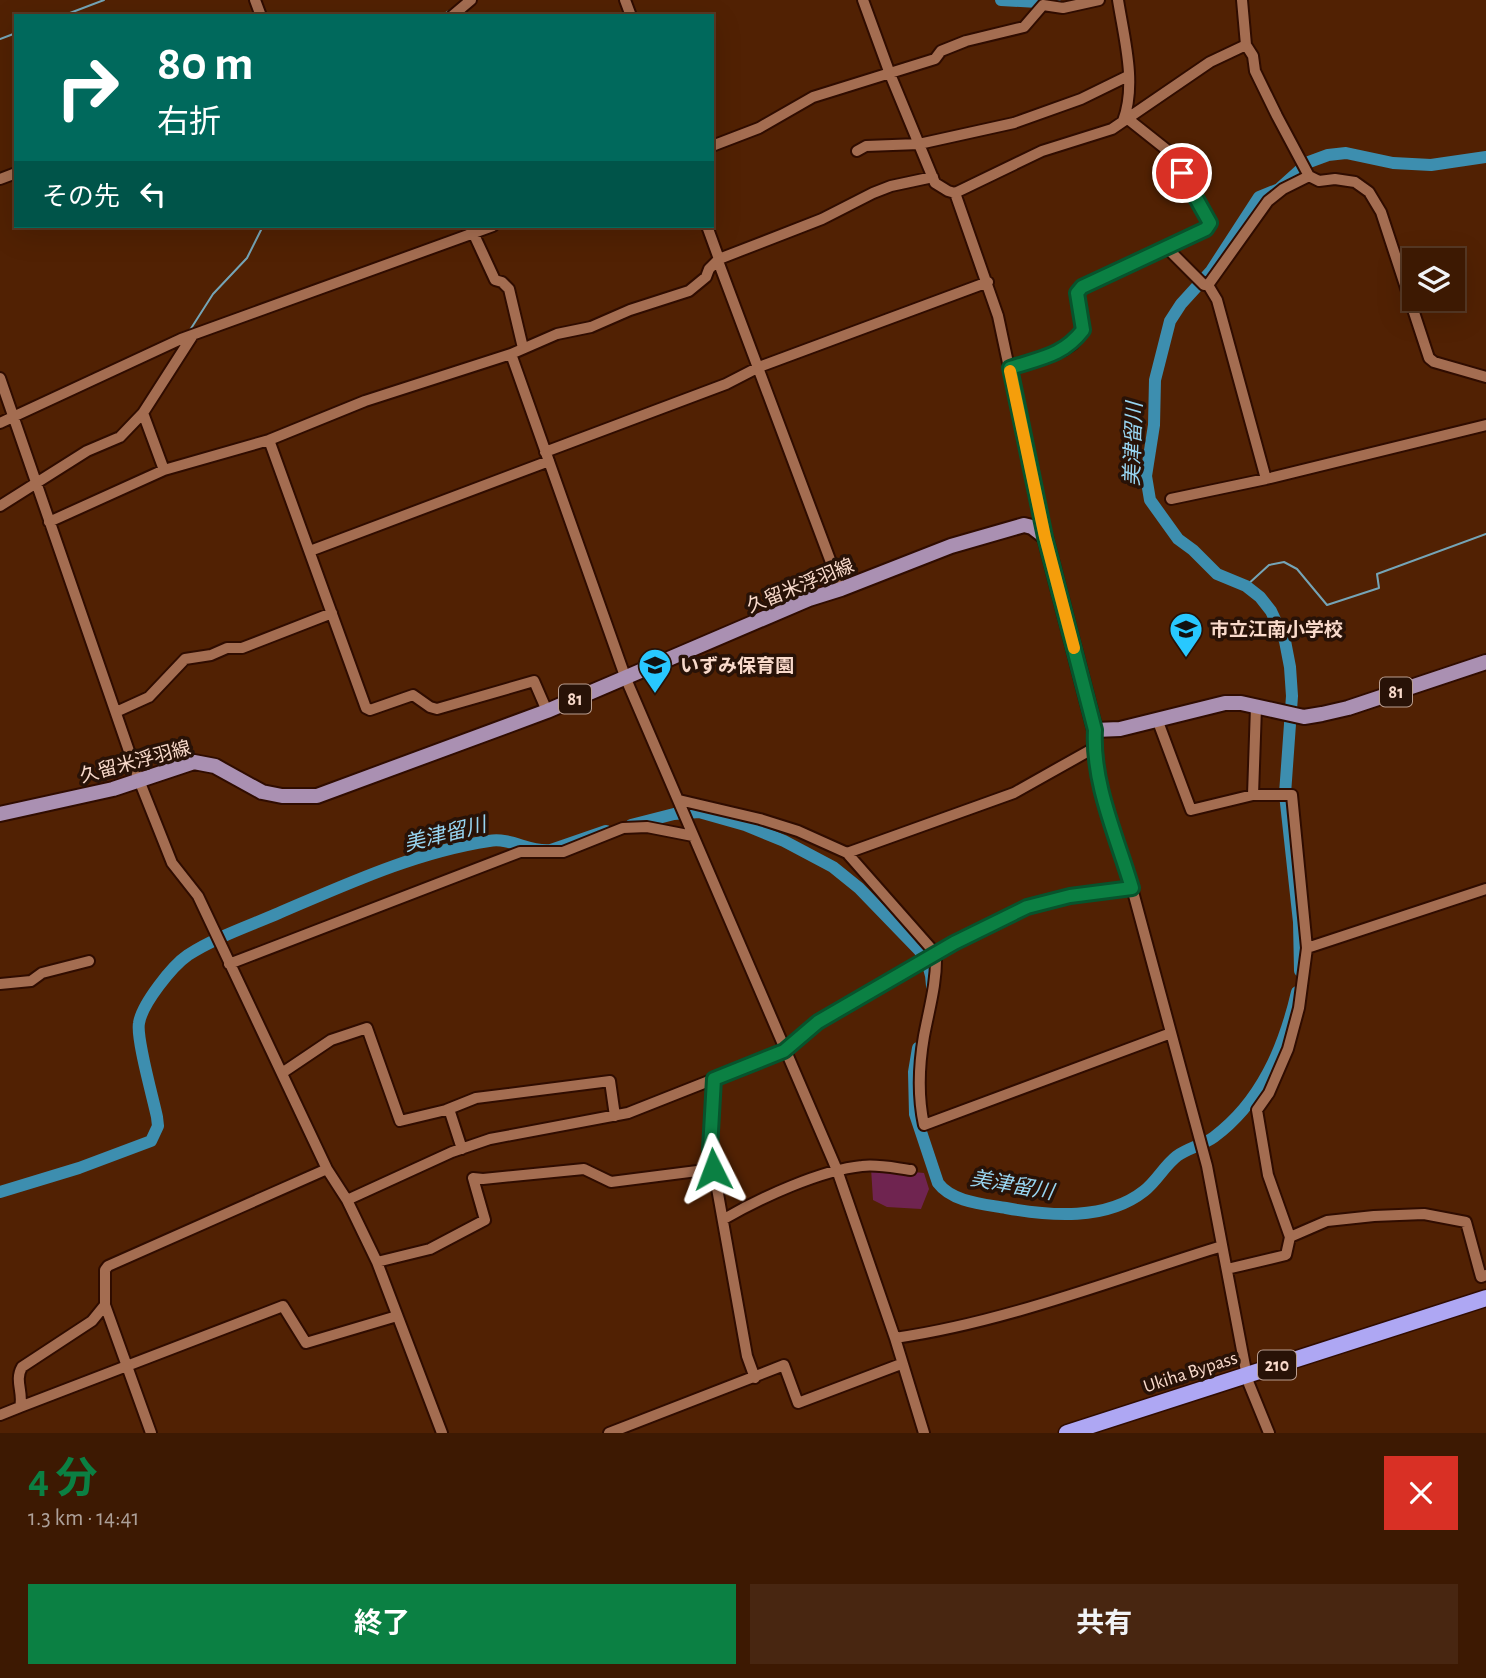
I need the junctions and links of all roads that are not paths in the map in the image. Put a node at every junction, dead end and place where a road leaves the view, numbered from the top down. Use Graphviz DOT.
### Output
graph roads {
  1 [pos="471,0"];
  2 [pos="863,0"];
  3 [pos="1099,0"];
  4 [pos="1118,0"];
  5 [pos="1242,0"];
  6 [pos="454,14"];
  7 [pos="1246,45"];
  8 [pos="890,74"];
  9 [pos="1128,76"];
  10 [pos="1126,120"];
  11 [pos="919,144"];
  12 [pos="714,145"];
  13 [pos="857,151"];
  14 [pos="1306,170"];
  15 [pos="933,177"];
  16 [pos="955,192"];
  17 [pos="708,228"];
  18 [pos="472,229"];
  19 [pos="1167,248"];
  20 [pos="718,260"];
  21 [pos="988,282"];
  22 [pos="1203,282"];
  23 [pos="188,337"];
  24 [pos="523,348"];
  25 [pos="511,354"];
  26 [pos="759,367"];
  27 [pos="1010,368"];
  28 [pos="1486,377"];
  29 [pos="0,378"];
  30 [pos="143,413"];
  31 [pos="13,418"];
  32 [pos="0,423"];
  33 [pos="1486,425"];
  34 [pos="269,440"];
  35 [pos="547,456"];
  36 [pos="164,470"];
  37 [pos="1266,479"];
  38 [pos="35,480"];
  39 [pos="1171,499"];
  40 [pos="0,506"];
  41 [pos="49,522"];
  42 [pos="1045,537"];
  43 [pos="310,551"];
  44 [pos="841,589"];
  45 [pos="332,613"];
  46 [pos="1486,663"];
  47 [pos="626,679"];
  48 [pos="1262,708"];
  49 [pos="547,711"];
  50 [pos="116,712"];
  51 [pos="1157,719"];
  52 [pos="1095,730"];
  53 [pos="1094,748"];
  54 [pos="139,780"];
  55 [pos="1259,795"];
  56 [pos="679,800"];
  57 [pos="0,814"];
  58 [pos="692,832"];
  59 [pos="847,853"];
  60 [pos="1132,888"];
  61 [pos="1486,889"];
  62 [pos="1307,948"];
  63 [pos="934,955"];
  64 [pos="89,961"];
  65 [pos="229,964"];
  66 [pos="0,984"];
  67 [pos="1171,1033"];
  68 [pos="784,1051"];
  69 [pos="282,1073"];
  70 [pos="714,1079"];
  71 [pos="449,1109"];
  72 [pos="615,1116"];
  73 [pos="462,1149"];
  74 [pos="327,1169"];
  75 [pos="713,1169"];
  76 [pos="837,1170"];
  77 [pos="911,1170"];
  78 [pos="347,1200"];
  79 [pos="724,1219"];
  80 [pos="1290,1237"];
  81 [pos="1222,1246"];
  82 [pos="377,1262"];
  83 [pos="1227,1269"];
  84 [pos="1486,1275"];
  85 [pos="1486,1298"];
  86 [pos="104,1305"];
  87 [pos="397,1316"];
  88 [pos="895,1338"];
  89 [pos="901,1364"];
  90 [pos="127,1366"];
  91 [pos="1247,1375"];
  92 [pos="755,1378"];
  93 [pos="20,1407"];
  94 [pos="0,1415"];
  95 [pos="1266,1432"];
  96 [pos="151,1433"];
  97 [pos="442,1433"];
  98 [pos="609,1433"];
  99 [pos="923,1433"];
  100 [pos="1068,1433"];
  1 -- 6 [label="street"];
  2 -- 8 [label="street"];
  3 -- 8 [label="street"];
  4 -- 9 [label="street"];
  5 -- 7 [label="street"];
  7 -- 10 [label="street"];
  7 -- 14 [label="street"];
  8 -- 11 [label="street"];
  8 -- 12 [label="street"];
  9 -- 10 [label="street"];
  9 -- 11 [label="street"];
  10 -- 16 [label="street"];
  10 -- 19 [label="street"];
  11 -- 13 [label="street"];
  11 -- 15 [label="street"];
  14 -- 22 [label="street"];
  14 -- 28 [label="street"];
  15 -- 16 [label="street"];
  15 -- 20 [label="street"];
  16 -- 21 [label="street"];
  17 -- 20 [label="street"];
  18 -- 23 [label="street"];
  18 -- 24 [label="street"];
  19 -- 22 [label="street"];
  19 -- 27 [label="street"];
  20 -- 24 [label="street"];
  20 -- 26 [label="street"];
  21 -- 26 [label="street"];
  21 -- 27 [label="street"];
  22 -- 37 [label="street"];
  23 -- 30 [label="street"];
  23 -- 31 [label="street"];
  24 -- 25 [label="street"];
  25 -- 34 [label="street"];
  25 -- 35 [label="street"];
  26 -- 35 [label="street"];
  26 -- 44 [label="street"];
  27 -- 42 [label="street"];
  29 -- 31 [label="street"];
  30 -- 36 [label="street"];
  30 -- 38 [label="street"];
  31 -- 32 [label="street"];
  31 -- 38 [label="street"];
  33 -- 37 [label="street"];
  34 -- 36 [label="street"];
  34 -- 43 [label="street"];
  35 -- 43 [label="street"];
  35 -- 47 [label="street"];
  36 -- 41 [label="street"];
  37 -- 39 [label="street"];
  38 -- 40 [label="street"];
  38 -- 41 [label="street"];
  41 -- 50 [label="street"];
  42 -- 44 [label="main road, 久留米浮羽線 / 81"];
  42 -- 52 [label="main road"];
  43 -- 45 [label="street"];
  44 -- 47 [label="main road, 久留米浮羽線 / 81"];
  45 -- 49 [label="street"];
  45 -- 50 [label="street"];
  46 -- 48 [label="main road, 81"];
  47 -- 49 [label="main road, 久留米浮羽線 / 81"];
  47 -- 56 [label="street"];
  48 -- 51 [label="main road, 81"];
  48 -- 55 [label="street"];
  49 -- 54 [label="main road, 久留米浮羽線 / 81"];
  50 -- 54 [label="street"];
  51 -- 52 [label="main road, 81"];
  51 -- 55 [label="street"];
  52 -- 53 [label="street"];
  53 -- 59 [label="street"];
  53 -- 60 [label="street"];
  54 -- 57 [label="main road, 久留米浮羽線 / 81"];
  54 -- 65 [label="street"];
  55 -- 62 [label="street"];
  56 -- 58 [label="street"];
  56 -- 59 [label="street"];
  58 -- 65 [label="street"];
  58 -- 68 [label="street"];
  59 -- 63 [label="street"];
  60 -- 63 [label="street"];
  60 -- 67 [label="street"];
  61 -- 62 [label="street"];
  62 -- 80 [label="street"];
  63 -- 67 [label="street"];
  63 -- 68 [label="street"];
  64 -- 66 [label="street"];
  65 -- 69 [label="street"];
  67 -- 81 [label="street"];
  68 -- 70 [label="street"];
  68 -- 76 [label="street"];
  69 -- 71 [label="street"];
  69 -- 74 [label="street"];
  70 -- 72 [label="street"];
  70 -- 75 [label="street"];
  71 -- 72 [label="street"];
  71 -- 73 [label="street"];
  72 -- 73 [label="street"];
  73 -- 78 [label="street"];
  74 -- 78 [label="street"];
  74 -- 86 [label="street"];
  75 -- 79 [label="street"];
  75 -- 82 [label="street"];
  76 -- 77 [label="street"];
  76 -- 79 [label="street"];
  76 -- 88 [label="street"];
  78 -- 82 [label="street"];
  79 -- 92 [label="street"];
  80 -- 83 [label="street"];
  80 -- 84 [label="street"];
  81 -- 83 [label="street"];
  81 -- 88 [label="street"];
  82 -- 87 [label="street"];
  83 -- 91 [label="street"];
  85 -- 91 [label="highway, Ukiha Bypass / 210"];
  86 -- 90 [label="street"];
  86 -- 93 [label="street"];
  87 -- 90 [label="street"];
  87 -- 97 [label="street"];
  88 -- 89 [label="street"];
  89 -- 92 [label="street"];
  89 -- 99 [label="street"];
  90 -- 93 [label="street"];
  90 -- 96 [label="street"];
  91 -- 95 [label="street"];
  91 -- 100 [label="highway, Ukiha Bypass / 210"];
  92 -- 98 [label="street"];
  93 -- 94 [label="street"];
}
